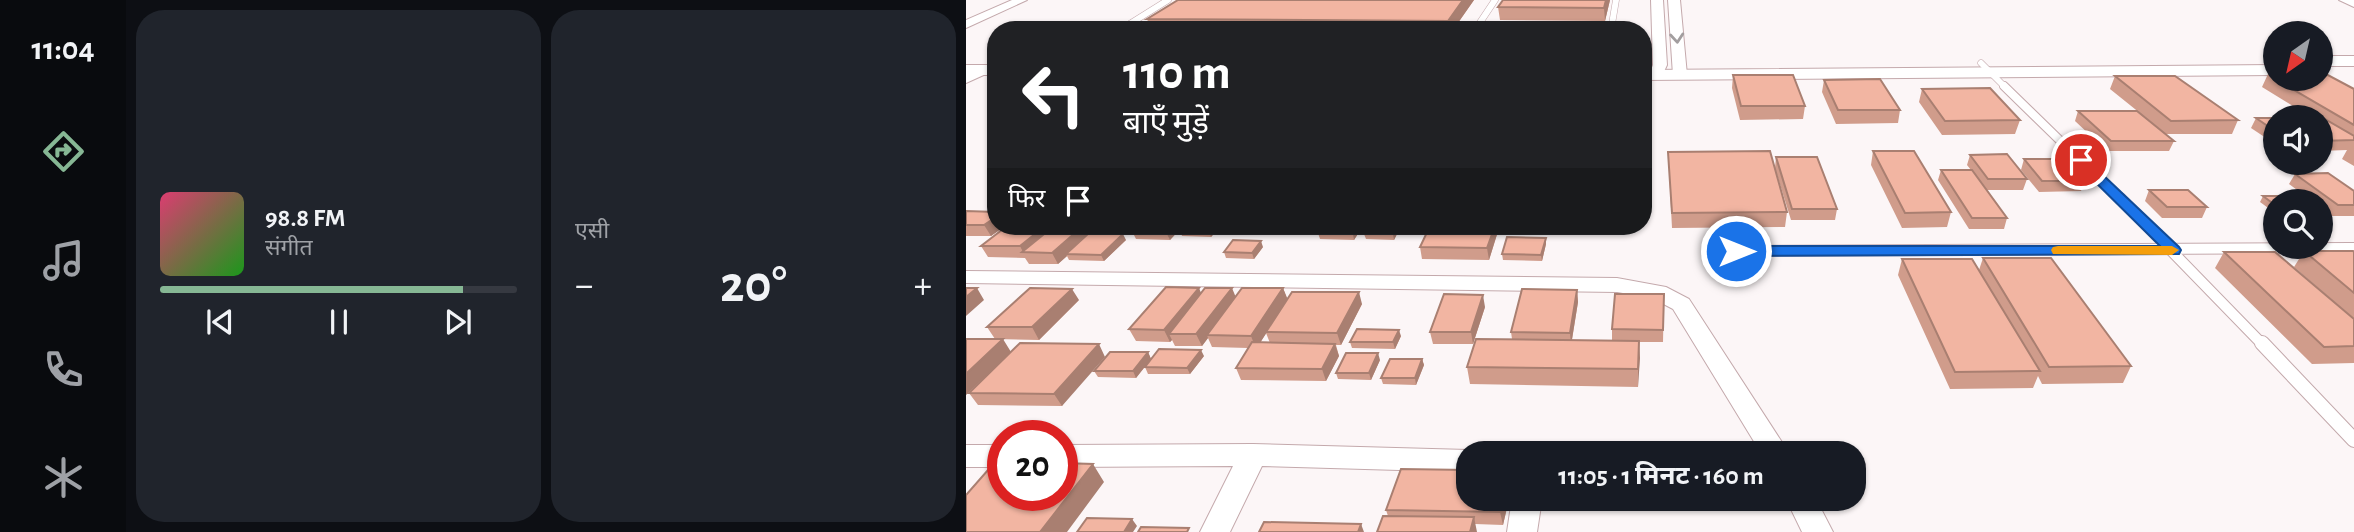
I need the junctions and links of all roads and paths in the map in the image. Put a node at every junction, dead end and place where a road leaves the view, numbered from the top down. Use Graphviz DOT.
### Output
graph roads {
  1 [pos="1021,0"];
  2 [pos="1168,0"];
  3 [pos="1495,0"];
  4 [pos="1616,0"];
  5 [pos="1657,0"];
  6 [pos="1674,0"];
  7 [pos="2345,0"];
  8 [pos="2354,4"];
  9 [pos="1134,21"];
  10 [pos="1481,21"];
  11 [pos="1612,21"];
  12 [pos="966,24"];
  13 [pos="1652,58"];
  14 [pos="2263,61"];
  15 [pos="2333,61"];
  16 [pos="2354,61"];
  17 [pos="1985,67"];
  18 [pos="2263,69"];
  19 [pos="2333,69"];
  20 [pos="2354,69"];
  21 [pos="981,70"];
  22 [pos="1652,70"];
  23 [pos="1680,70"];
  24 [pos="966,79"];
  25 [pos="2354,248"];
  26 [pos="2174,250"];
  27 [pos="1736,251"];
  28 [pos="966,277"];
  29 [pos="2354,440"];
  30 [pos="1767,441"];
  31 [pos="1253,455"];
  32 [pos="966,456"];
  33 [pos="987,456"];
  34 [pos="1078,456"];
  35 [pos="1456,461"];
  36 [pos="1525,511"];
  37 [pos="1807,511"];
  38 [pos="1215,532"];
  39 [pos="1522,532"];
  40 [pos="1818,532"];
  1 -- 12 [label="street"];
  2 -- 9 [label="lane"];
  3 -- 10 [label="lane"];
  4 -- 11 [label="lane"];
  5 -- 13 [label="street"];
  6 -- 23 [label="street, one-way"];
  7 -- 8 [label="street"];
  14 -- 17 [label="street"];
  15 -- 16 [label="street"];
  17 -- 18 [label="street"];
  17 -- 23 [label="street"];
  17 -- 26 [label="lane"];
  19 -- 20 [label="street"];
  21 -- 24 [label="street"];
  22 -- 23 [label="street"];
  25 -- 26 [label="lane"];
  26 -- 27 [label="lane"];
  26 -- 29 [label="lane"];
  28 -- 30 [label="street"];
  31 -- 34 [label="street"];
  31 -- 35 [label="street"];
  31 -- 38 [label="street"];
  32 -- 33 [label="street"];
  36 -- 39 [label="street"];
  37 -- 40 [label="street"];
}
